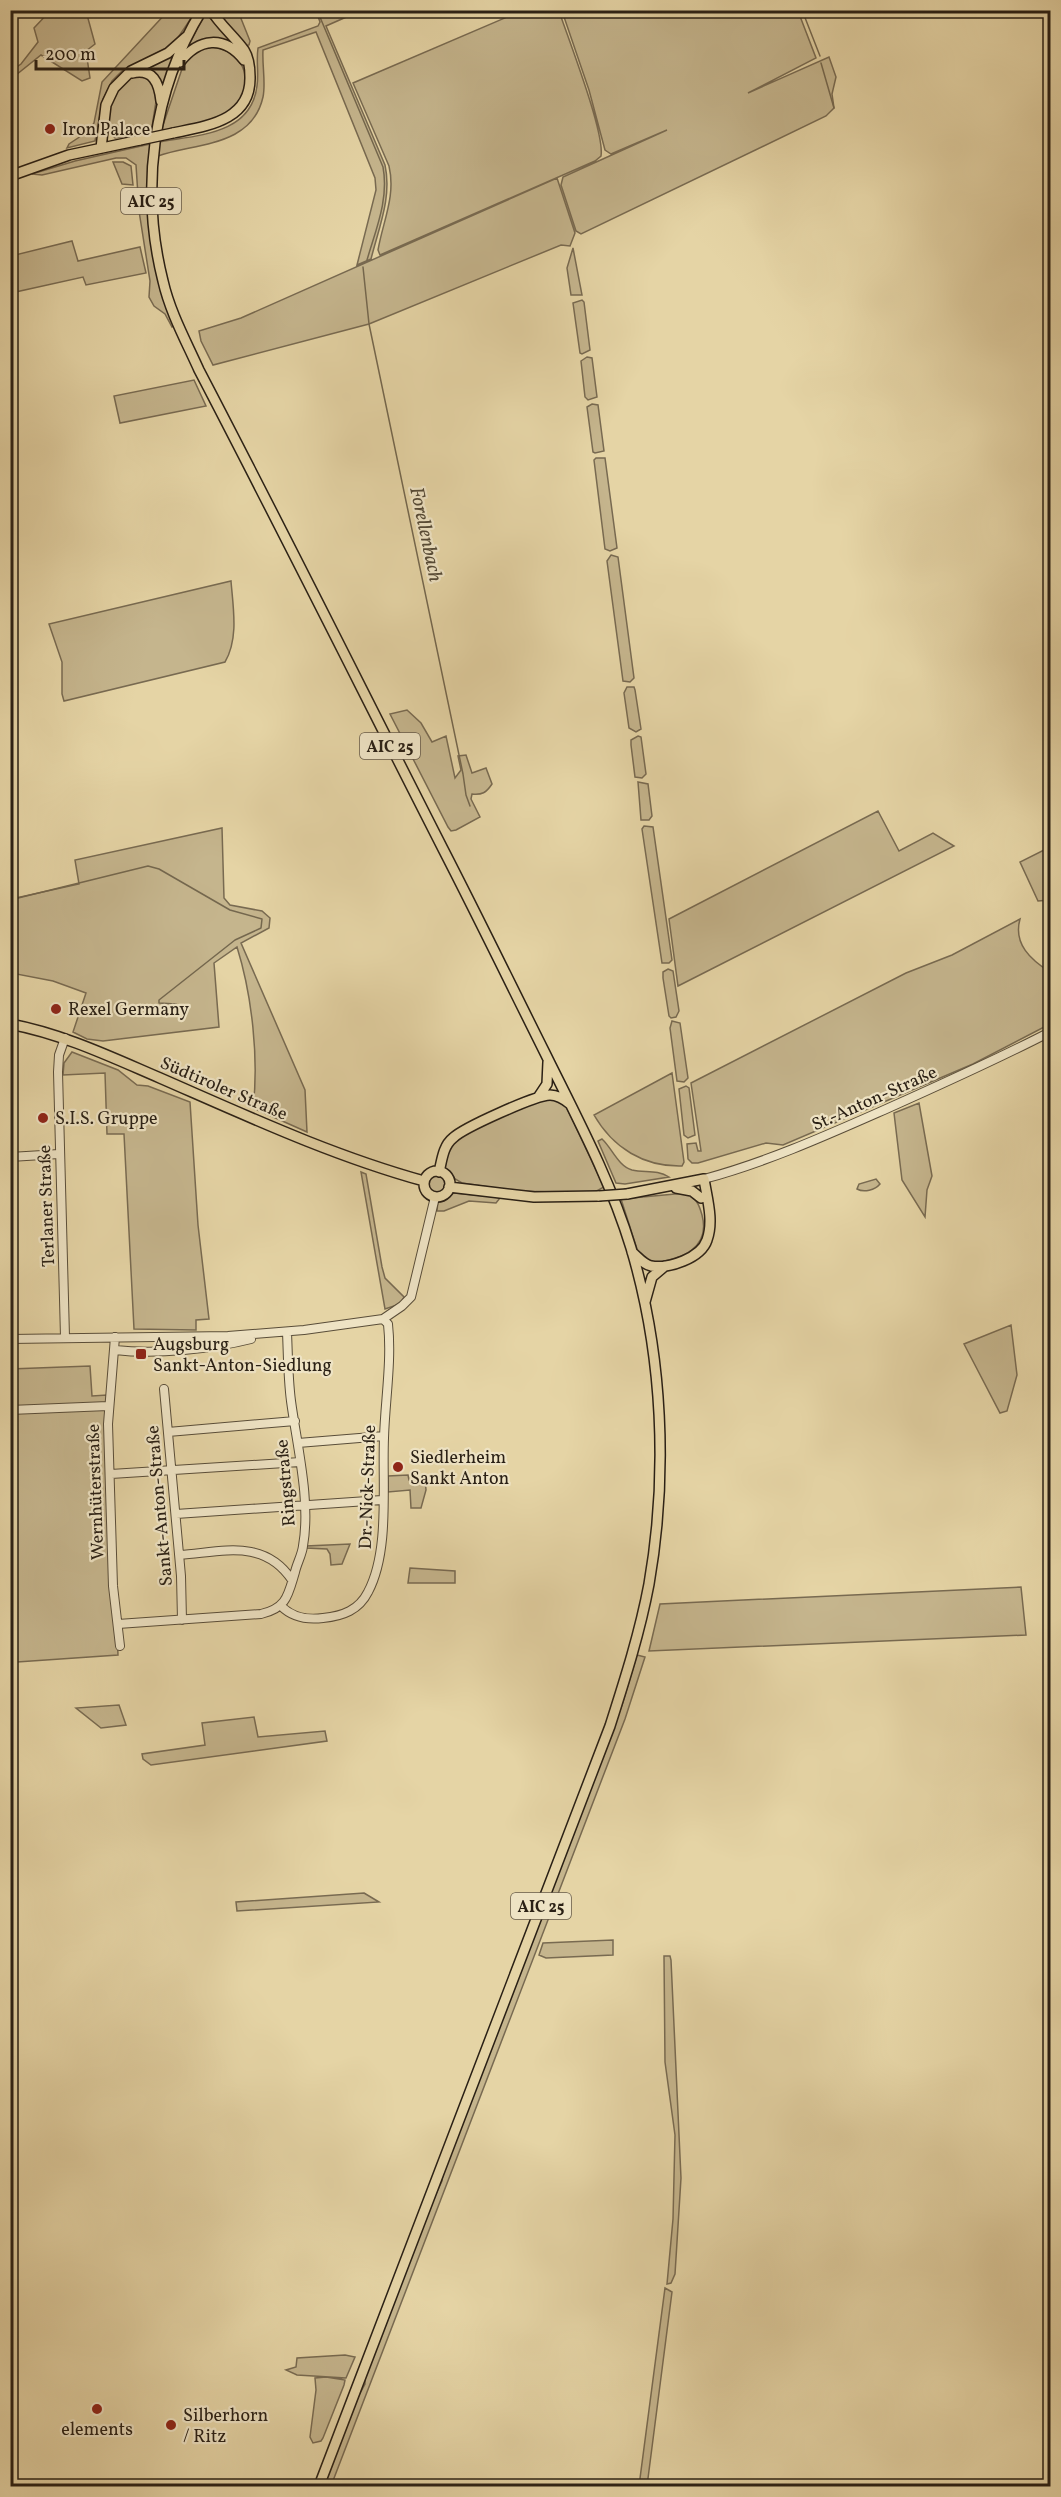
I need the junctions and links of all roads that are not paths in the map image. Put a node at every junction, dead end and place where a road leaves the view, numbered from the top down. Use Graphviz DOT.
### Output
graph roads {
  1 [pos="202,10"];
  2 [pos="212,10"];
  3 [pos="187,36"];
  4 [pos="241,52"];
  5 [pos="173,71"];
  6 [pos="126,75"];
  7 [pos="161,107"];
  8 [pos="105,147"];
  9 [pos="10,176"];
  10 [pos="10,1024"];
  11 [pos="1050,1032"];
  12 [pos="65,1038"];
  13 [pos="548,1058"];
  14 [pos="539,1096"];
  15 [pos="572,1105"];
  16 [pos="59,1154"];
  17 [pos="10,1157"];
  18 [pos="439,1172"];
  19 [pos="705,1179"];
  20 [pos="424,1181"];
  21 [pos="449,1187"];
  22 [pos="668,1188"];
  23 [pos="435,1197"];
  24 [pos="701,1198"];
  25 [pos="709,1219"];
  26 [pos="632,1252"];
  27 [pos="665,1265"];
  28 [pos="644,1304"];
  29 [pos="383,1319"];
  30 [pos="287,1332"];
  31 [pos="65,1337"];
  32 [pos="115,1337"];
  33 [pos="10,1339"];
  34 [pos="228,1340"];
  35 [pos="116,1350"];
  36 [pos="165,1389"];
  37 [pos="108,1406"];
  38 [pos="10,1410"];
  39 [pos="295,1421"];
  40 [pos="168,1432"];
  41 [pos="384,1436"];
  42 [pos="297,1443"];
  43 [pos="300,1462"];
  44 [pos="172,1470"];
  45 [pos="111,1474"];
  46 [pos="382,1500"];
  47 [pos="304,1505"];
  48 [pos="176,1514"];
  49 [pos="180,1555"];
  50 [pos="296,1568"];
  51 [pos="285,1569"];
  52 [pos="292,1580"];
  53 [pos="281,1606"];
  54 [pos="182,1620"];
  55 [pos="118,1624"];
  56 [pos="120,1646"];
  57 [pos="319,2487"];
  1 -- 3 [label="main road, AIC 25"];
  2 -- 4 [label="main road"];
  3 -- 5 [label="main road, AIC 25"];
  3 -- 6 [label="main road"];
  4 -- 5 [label="main road"];
  4 -- 8 [label="main road, bridge"];
  5 -- 7 [label="main road, AIC 25"];
  6 -- 7 [label="main road"];
  6 -- 8 [label="main road"];
  7 -- 13 [label="main road, AIC 25"];
  8 -- 9 [label="main road"];
  10 -- 12 [label="main road, Südtiroler Straße"];
  11 -- 19 [label="street, St.-Anton-Straße"];
  12 -- 16 [label="street, Terlaner Straße"];
  12 -- 20 [label="main road, Südtiroler Straße"];
  13 -- 14 [label="main road"];
  13 -- 15 [label="main road, AIC 25"];
  14 -- 15 [label="main road"];
  14 -- 18 [label="main road"];
  15 -- 26 [label="main road, AIC 25"];
  16 -- 17 [label="street"];
  16 -- 31 [label="street, Terlaner Straße"];
  18 -- 20 [label="main road"];
  18 -- 21 [label="main road"];
  19 -- 22 [label="main road"];
  19 -- 24 [label="main road"];
  19 -- 25 [label="main road"];
  20 -- 23 [label="main road"];
  21 -- 22 [label="main road, bridge"];
  21 -- 23 [label="main road"];
  22 -- 24 [label="main road"];
  23 -- 29 [label="street"];
  24 -- 25 [label="main road"];
  25 -- 27 [label="main road"];
  26 -- 27 [label="main road"];
  26 -- 28 [label="main road, AIC 25"];
  27 -- 28 [label="main road"];
  28 -- 57 [label="main road, AIC 25"];
  29 -- 30 [label="street"];
  29 -- 41 [label="street, Dr.-Nick-Straße"];
  30 -- 34 [label="street"];
  30 -- 39 [label="street, Ringstraße"];
  31 -- 32 [label="street"];
  31 -- 33 [label="street"];
  32 -- 34 [label="street"];
  32 -- 35 [label="street, Wernhüterstraße"];
  34 -- 35 [label="street"];
  35 -- 37 [label="street, Wernhüterstraße"];
  36 -- 40 [label="street, Sankt-Anton-Straße"];
  37 -- 38 [label="street"];
  37 -- 45 [label="street, Wernhüterstraße"];
  39 -- 40 [label="street"];
  39 -- 42 [label="street, Ringstraße"];
  40 -- 44 [label="street, Sankt-Anton-Straße"];
  41 -- 42 [label="street"];
  41 -- 46 [label="street, Dr.-Nick-Straße"];
  42 -- 43 [label="street, Ringstraße"];
  43 -- 44 [label="street"];
  43 -- 47 [label="street, Ringstraße"];
  44 -- 45 [label="street"];
  44 -- 48 [label="street, Sankt-Anton-Straße"];
  45 -- 55 [label="street, Wernhüterstraße"];
  46 -- 47 [label="street"];
  46 -- 53 [label="street, Dr.-Nick-Straße"];
  47 -- 48 [label="street"];
  47 -- 50 [label="street, Ringstraße"];
  48 -- 49 [label="street, Sankt-Anton-Straße"];
  49 -- 51 [label="street"];
  49 -- 54 [label="street, Sankt-Anton-Straße"];
  50 -- 51 [label="street"];
  50 -- 52 [label="street, Ringstraße"];
  51 -- 52 [label="street"];
  52 -- 53 [label="street, Ringstraße"];
  53 -- 54 [label="street"];
  54 -- 55 [label="street"];
  55 -- 56 [label="street, Wernhüterstraße"];
}
